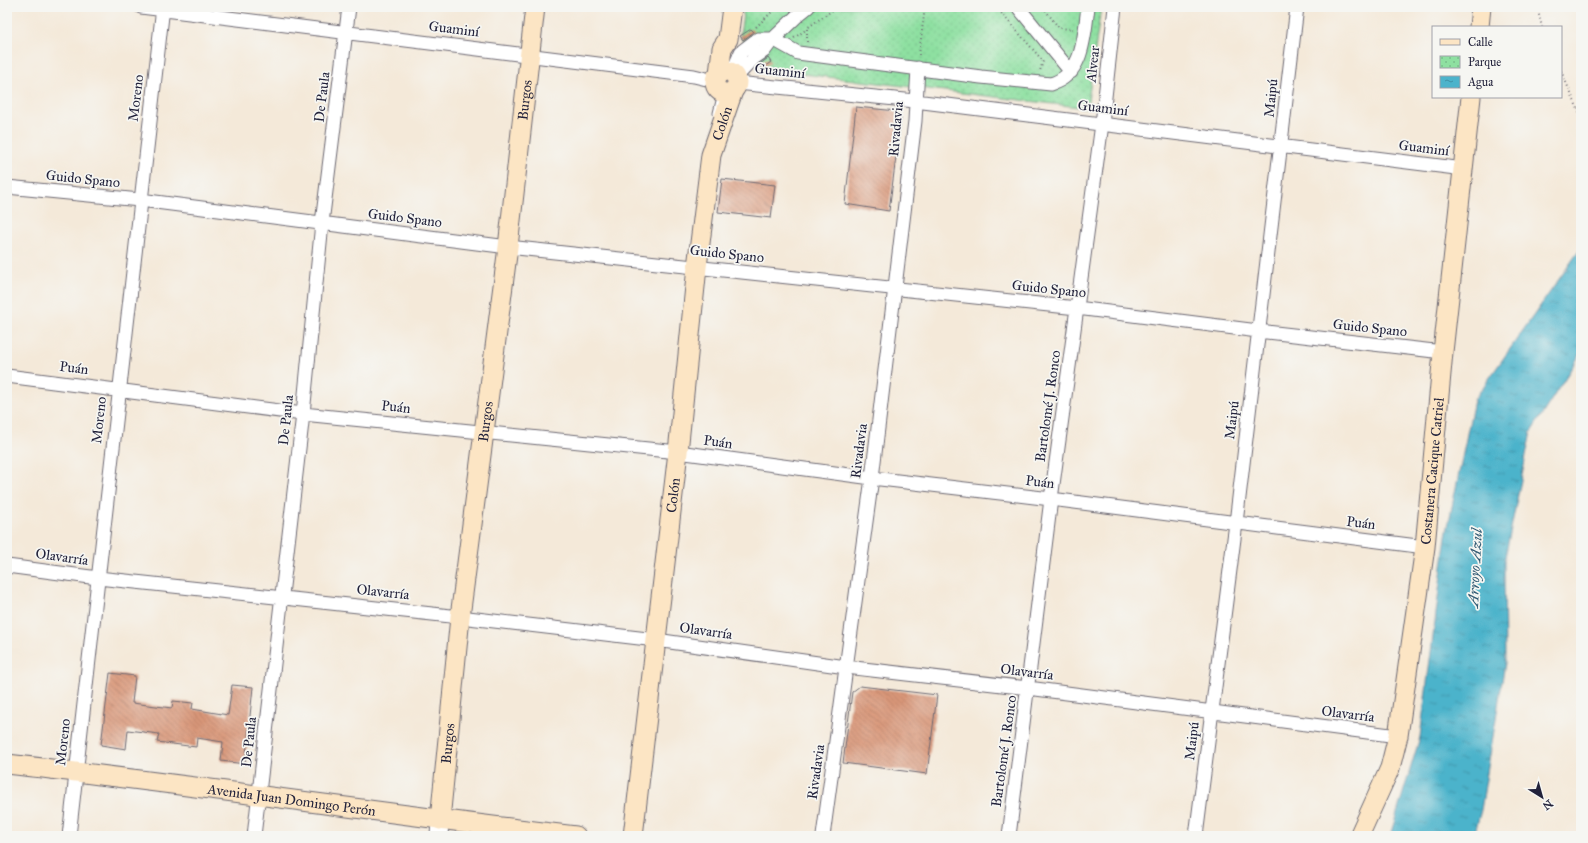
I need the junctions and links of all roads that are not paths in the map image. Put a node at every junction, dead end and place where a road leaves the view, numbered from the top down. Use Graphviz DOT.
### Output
graph roads {
  1 [pos="141,7"];
  2 [pos="349,7"];
  3 [pos="536,7"];
  4 [pos="732,7"];
  5 [pos="808,7"];
  6 [pos="1018,7"];
  7 [pos="1088,7"];
  8 [pos="1115,7"];
  9 [pos="1297,7"];
  10 [pos="1481,7"];
  11 [pos="162,8"];
  12 [pos="1479,26"];
  13 [pos="347,32"];
  14 [pos="773,39"];
  15 [pos="531,54"];
  16 [pos="918,68"];
  17 [pos="1071,72"];
  18 [pos="728,80"];
  19 [pos="1471,98"];
  20 [pos="915,100"];
  21 [pos="1102,124"];
  22 [pos="1282,146"];
  23 [pos="1464,169"];
  24 [pos="7,187"];
  25 [pos="140,200"];
  26 [pos="322,223"];
  27 [pos="508,247"];
  28 [pos="698,267"];
  29 [pos="894,288"];
  30 [pos="1077,308"];
  31 [pos="1258,331"];
  32 [pos="1443,352"];
  33 [pos="7,376"];
  34 [pos="118,390"];
  35 [pos="303,414"];
  36 [pos="484,432"];
  37 [pos="678,452"];
  38 [pos="872,478"];
  39 [pos="1051,499"];
  40 [pos="1236,523"];
  41 [pos="1425,547"];
  42 [pos="7,566"];
  43 [pos="98,578"];
  44 [pos="281,597"];
  45 [pos="460,616"];
  46 [pos="656,640"];
  47 [pos="846,667"];
  48 [pos="1028,688"];
  49 [pos="1212,713"];
  50 [pos="1398,736"];
  51 [pos="7,764"];
  52 [pos="76,772"];
  53 [pos="259,795"];
  54 [pos="440,828"];
  55 [pos="69,836"];
  56 [pos="254,836"];
  57 [pos="576,836"];
  58 [pos="632,836"];
  59 [pos="823,836"];
  60 [pos="1009,836"];
  61 [pos="1196,836"];
  62 [pos="1359,836"];
  1 -- 11 [label="street, Guaminí"];
  2 -- 13 [label="street, De Paula"];
  3 -- 15 [label="main road, Burgos"];
  4 -- 18 [label="main road, Colón"];
  5 -- 14 [label="street"];
  6 -- 17 [label="street"];
  7 -- 17 [label="street"];
  8 -- 21 [label="street, Alvear"];
  9 -- 22 [label="street, Maipú"];
  10 -- 12 [label="main road"];
  11 -- 13 [label="street, Guaminí"];
  11 -- 25 [label="street, Moreno"];
  13 -- 15 [label="street, Guaminí"];
  13 -- 26 [label="street, De Paula"];
  14 -- 16 [label="street"];
  14 -- 18 [label="street"];
  15 -- 18 [label="street, Guaminí"];
  15 -- 27 [label="main road, Burgos"];
  16 -- 17 [label="street"];
  16 -- 20 [label="street, Rivadavia"];
  18 -- 20 [label="street, Guaminí"];
  18 -- 28 [label="main road, Colón"];
  19 -- 23 [label="main road, Costanera Cacique Catriel"];
  20 -- 21 [label="street, Guaminí"];
  20 -- 29 [label="street, Rivadavia"];
  21 -- 22 [label="street, Guaminí"];
  21 -- 30 [label="street, Bartolomé J. Ronco"];
  22 -- 23 [label="street, Guaminí"];
  22 -- 31 [label="street, Maipú"];
  23 -- 32 [label="main road, Costanera Cacique Catriel"];
  24 -- 25 [label="street, Guido Spano"];
  25 -- 26 [label="street, Guido Spano"];
  25 -- 34 [label="street, Moreno"];
  26 -- 27 [label="street, Guido Spano"];
  26 -- 35 [label="street, De Paula"];
  27 -- 28 [label="street, Guido Spano"];
  27 -- 36 [label="main road, Burgos"];
  28 -- 29 [label="street, Guido Spano"];
  28 -- 37 [label="main road, Colón"];
  29 -- 30 [label="street, Guido Spano"];
  29 -- 38 [label="street, Rivadavia"];
  30 -- 31 [label="street, Guido Spano"];
  30 -- 39 [label="street, Bartolomé J. Ronco"];
  31 -- 32 [label="street, Guido Spano"];
  31 -- 40 [label="street, Maipú"];
  32 -- 41 [label="main road, Costanera Cacique Catriel"];
  33 -- 34 [label="street, Puán"];
  34 -- 35 [label="street, Puán"];
  34 -- 43 [label="street, Moreno"];
  35 -- 36 [label="street, Puán"];
  35 -- 44 [label="street, De Paula"];
  36 -- 37 [label="street, Puán"];
  36 -- 45 [label="main road, Burgos"];
  37 -- 38 [label="street, Puán"];
  37 -- 46 [label="main road, Colón"];
  38 -- 39 [label="street, Puán"];
  38 -- 47 [label="street, Rivadavia"];
  39 -- 40 [label="street, Puán"];
  39 -- 48 [label="street, Bartolomé J. Ronco"];
  40 -- 41 [label="street, Puán"];
  40 -- 49 [label="street, Maipú"];
  41 -- 50 [label="main road, Costanera Cacique Catriel"];
  42 -- 43 [label="street, Olavarría"];
  43 -- 44 [label="street, Olavarría"];
  43 -- 52 [label="street, Moreno"];
  44 -- 45 [label="street, Olavarría"];
  44 -- 53 [label="street, De Paula"];
  45 -- 46 [label="street, Olavarría"];
  45 -- 54 [label="main road, Burgos"];
  46 -- 47 [label="street, Olavarría"];
  46 -- 58 [label="main road, Colón"];
  47 -- 48 [label="street, Olavarría"];
  47 -- 59 [label="street, Rivadavia"];
  48 -- 49 [label="street, Olavarría"];
  48 -- 60 [label="street, Bartolomé J. Ronco"];
  49 -- 50 [label="street, Olavarría"];
  49 -- 61 [label="street, Maipú"];
  50 -- 62 [label="main road, Costanera Cacique Catriel"];
  51 -- 52 [label="main road, Avenida Juan Domingo Perón"];
  52 -- 53 [label="main road, Avenida Juan Domingo Perón"];
  52 -- 55 [label="street, Moreno"];
  53 -- 54 [label="main road, Avenida Juan Domingo Perón"];
  53 -- 56 [label="street, De Paula"];
  54 -- 57 [label="main road, Avenida Juan Domingo Perón"];
}
